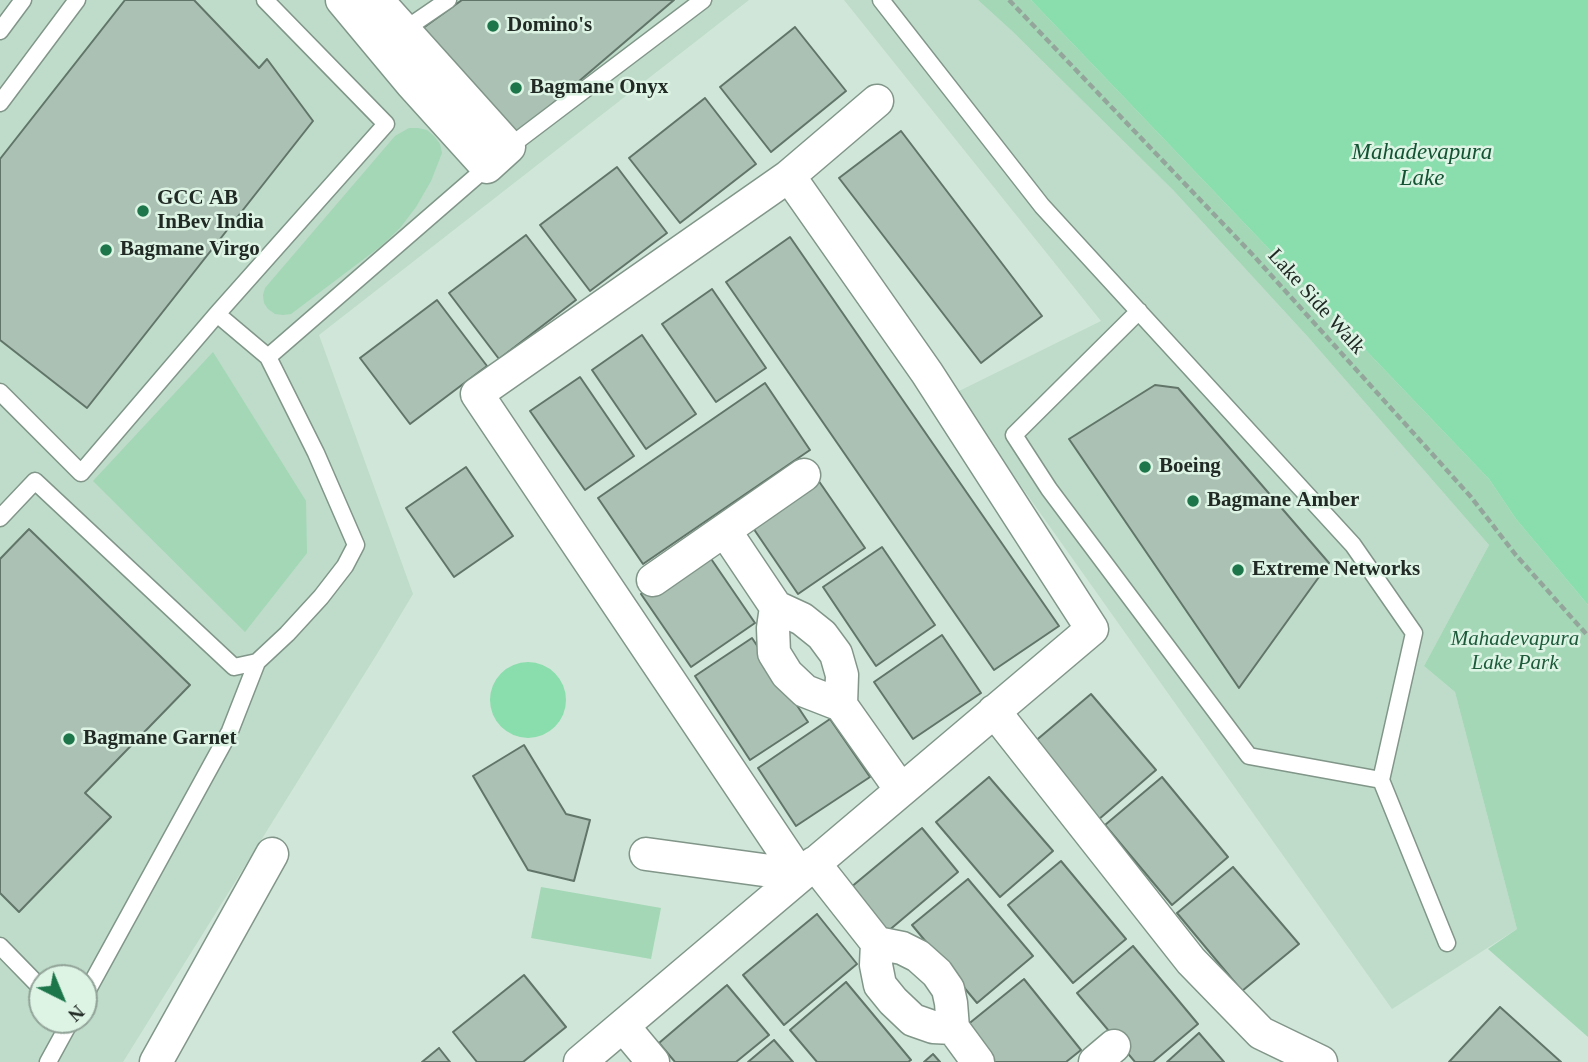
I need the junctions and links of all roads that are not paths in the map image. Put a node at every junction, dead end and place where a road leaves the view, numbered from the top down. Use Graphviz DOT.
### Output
graph roads {
  1 [pos="23,0"];
  2 [pos="77,0"];
  3 [pos="265,0"];
  4 [pos="342,0"];
  5 [pos="377,0"];
  6 [pos="448,0"];
  7 [pos="703,0"];
  8 [pos="881,0"];
  9 [pos="404,30"];
  10 [pos="0,31"];
  11 [pos="877,101"];
  12 [pos="0,103"];
  13 [pos="498,157"];
  14 [pos="789,176"];
  15 [pos="1139,311"];
  16 [pos="217,314"];
  17 [pos="268,357"];
  18 [pos="0,392"];
  19 [pos="804,475"];
  20 [pos="0,518"];
  21 [pos="725,531"];
  22 [pos="653,580"];
  23 [pos="776,607"];
  24 [pos="257,662"];
  25 [pos="841,705"];
  26 [pos="994,711"];
  27 [pos="1381,780"];
  28 [pos="901,790"];
  29 [pos="272,854"];
  30 [pos="646,854"];
  31 [pos="807,869"];
  32 [pos="877,943"];
  33 [pos="1447,943"];
  34 [pos="0,946"];
  35 [pos="98,971"];
  36 [pos="28,975"];
  37 [pos="623,1026"];
  38 [pos="953,1028"];
  39 [pos="63,1034"];
  40 [pos="48,1062"];
  41 [pos="156,1062"];
  42 [pos="580,1062"];
  43 [pos="653,1062"];
  44 [pos="978,1062"];
  45 [pos="1321,1062"];
  1 -- 10 [label="lane"];
  2 -- 12 [label="lane"];
  3 -- 16 [label="lane"];
  4 -- 13 [label="street"];
  5 -- 9 [label="street"];
  6 -- 9 [label="lane"];
  7 -- 13 [label="lane"];
  8 -- 15 [label="lane"];
  9 -- 13 [label="street"];
  11 -- 14 [label="street"];
  13 -- 17 [label="lane"];
  14 -- 26 [label="street"];
  14 -- 31 [label="street"];
  15 -- 27 [label="lane"];
  15 -- 27 [label="lane"];
  16 -- 17 [label="lane"];
  16 -- 18 [label="lane"];
  17 -- 24 [label="lane"];
  19 -- 21 [label="street"];
  20 -- 24 [label="lane"];
  21 -- 22 [label="street"];
  21 -- 23 [label="street"];
  23 -- 25 [label="street"];
  23 -- 25 [label="street"];
  24 -- 35 [label="lane"];
  25 -- 28 [label="street"];
  26 -- 28 [label="street"];
  26 -- 45 [label="street"];
  27 -- 33 [label="lane"];
  28 -- 31 [label="street"];
  29 -- 41 [label="street"];
  30 -- 31 [label="street"];
  31 -- 32 [label="street"];
  31 -- 37 [label="street"];
  32 -- 38 [label="street"];
  32 -- 38 [label="street"];
  34 -- 36 [label="lane"];
  37 -- 42 [label="street"];
  37 -- 43 [label="street"];
  38 -- 44 [label="street"];
  39 -- 40 [label="lane"];
}
